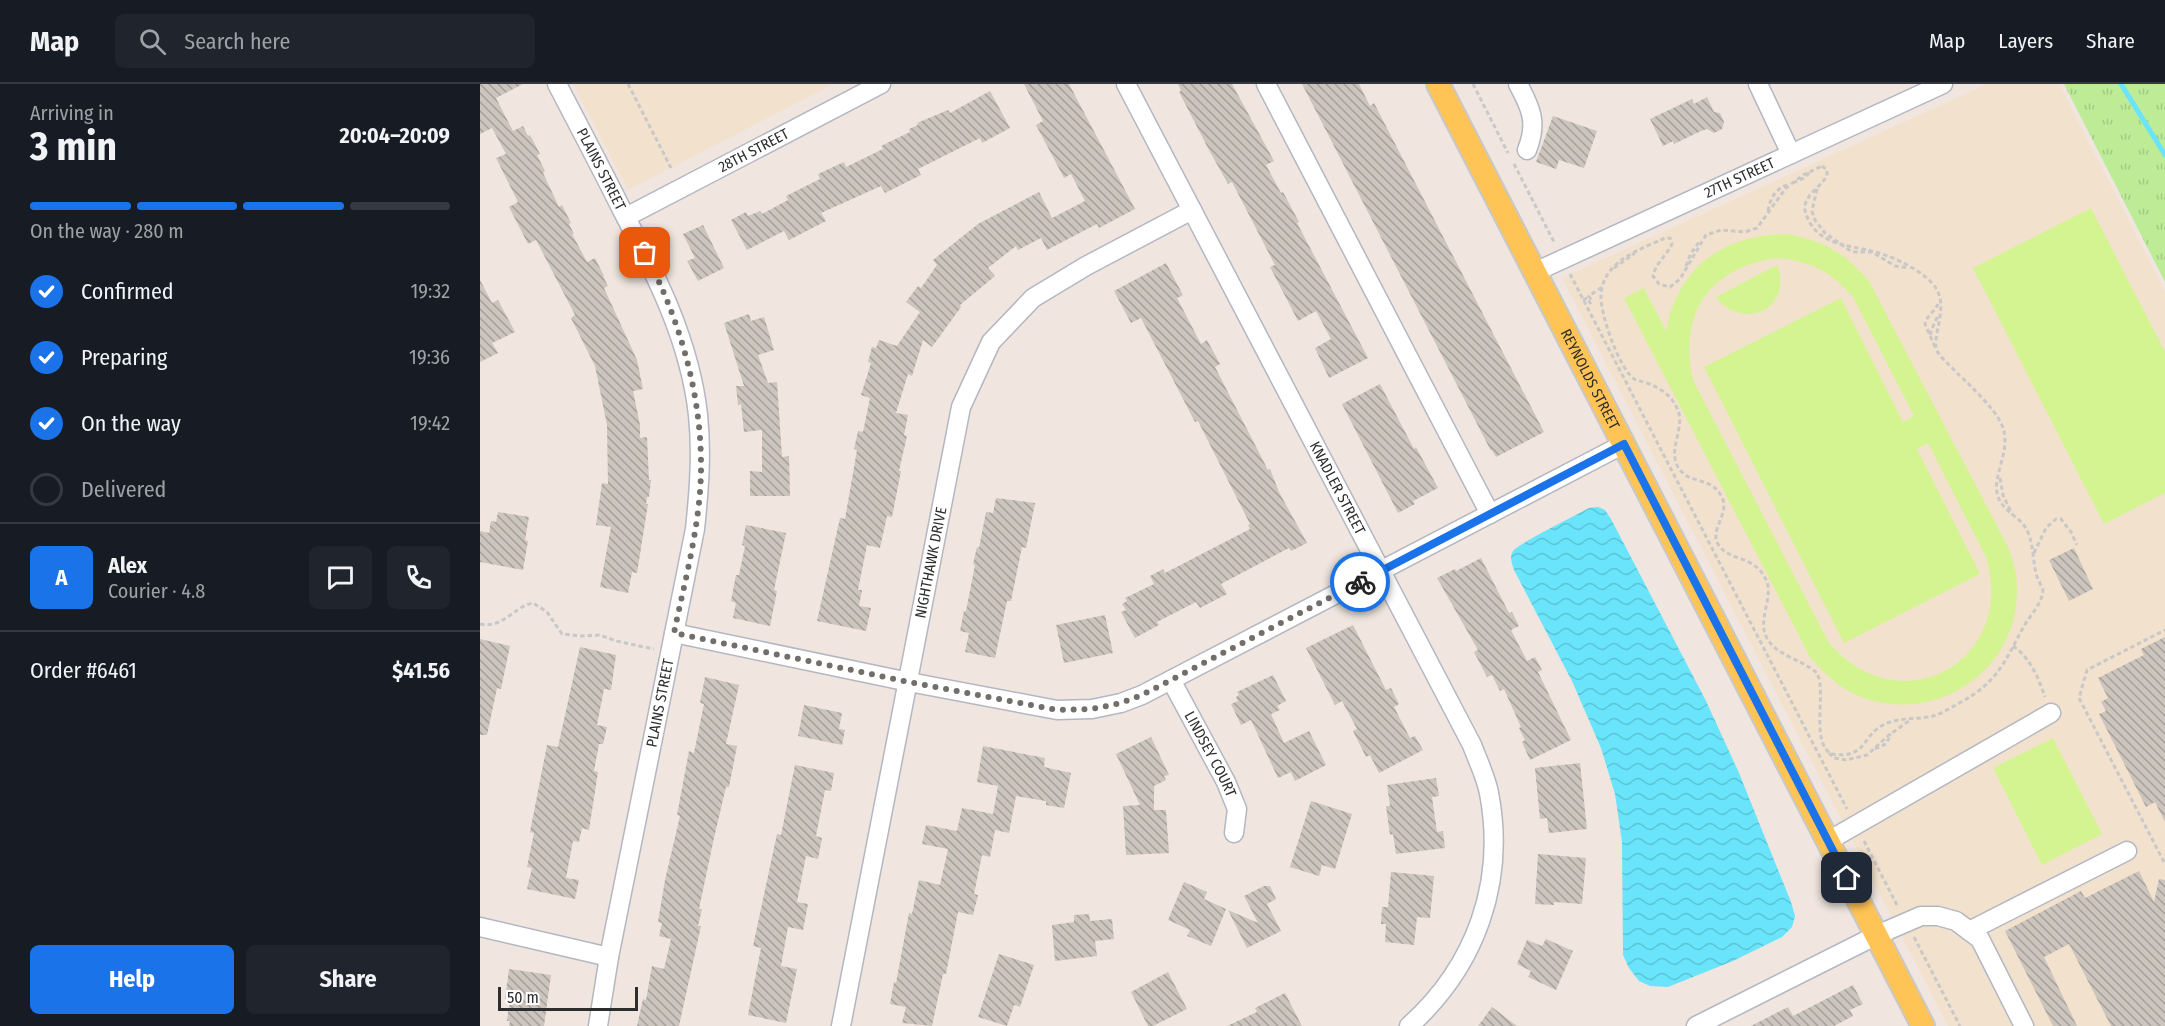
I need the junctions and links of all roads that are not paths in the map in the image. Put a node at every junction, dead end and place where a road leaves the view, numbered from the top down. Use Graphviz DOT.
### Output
graph roads {
  1 [pos="557,84"];
  2 [pos="881,84"];
  3 [pos="1126,84"];
  4 [pos="1268,84"];
  5 [pos="1438,84"];
  6 [pos="1518,84"];
  7 [pos="1758,84"];
  8 [pos="1943,84"];
  9 [pos="1527,150"];
  10 [pos="1791,154"];
  11 [pos="1192,210"];
  12 [pos="626,217"];
  13 [pos="1535,272"];
  14 [pos="1624,444"];
  15 [pos="1490,514"];
  16 [pos="1381,571"];
  17 [pos="674,633"];
  18 [pos="1171,680"];
  19 [pos="909,682"];
  20 [pos="2051,713"];
  21 [pos="1234,833"];
  22 [pos="1828,841"];
  23 [pos="2127,851"];
  24 [pos="480,927"];
  25 [pos="1969,931"];
  26 [pos="1877,935"];
  27 [pos="609,957"];
  28 [pos="598,1026"];
  29 [pos="841,1026"];
  30 [pos="1409,1026"];
  31 [pos="1696,1026"];
  32 [pos="1923,1026"];
  33 [pos="2024,1026"];
  1 -- 12 [label="street, PLAINS STREET"];
  2 -- 12 [label="street, 28TH STREET"];
  3 -- 11 [label="street, KNADLER STREET"];
  4 -- 15 [label="street"];
  5 -- 13 [label="main road, REYNOLDS STREET"];
  6 -- 9 [label="street"];
  7 -- 10 [label="street"];
  8 -- 10 [label="street, 27TH STREET"];
  10 -- 13 [label="street, 27TH STREET"];
  11 -- 16 [label="street, KNADLER STREET"];
  11 -- 19 [label="street, NIGHTHAWK DRIVE"];
  12 -- 17 [label="street, PLAINS STREET"];
  13 -- 14 [label="main road, REYNOLDS STREET"];
  14 -- 15 [label="street"];
  14 -- 22 [label="main road, REYNOLDS STREET"];
  15 -- 16 [label="street"];
  16 -- 18 [label="street"];
  16 -- 30 [label="street, KNADLER STREET"];
  17 -- 19 [label="street"];
  17 -- 27 [label="street, PLAINS STREET"];
  18 -- 19 [label="street"];
  18 -- 21 [label="street, LINDSEY COURT"];
  19 -- 29 [label="street, NIGHTHAWK DRIVE"];
  20 -- 22 [label="street"];
  22 -- 26 [label="main road, REYNOLDS STREET"];
  23 -- 25 [label="street"];
  24 -- 27 [label="street"];
  25 -- 26 [label="street"];
  25 -- 33 [label="street"];
  26 -- 31 [label="street"];
  26 -- 32 [label="main road, REYNOLDS STREET"];
  27 -- 28 [label="street, PLAINS STREET"];
}
